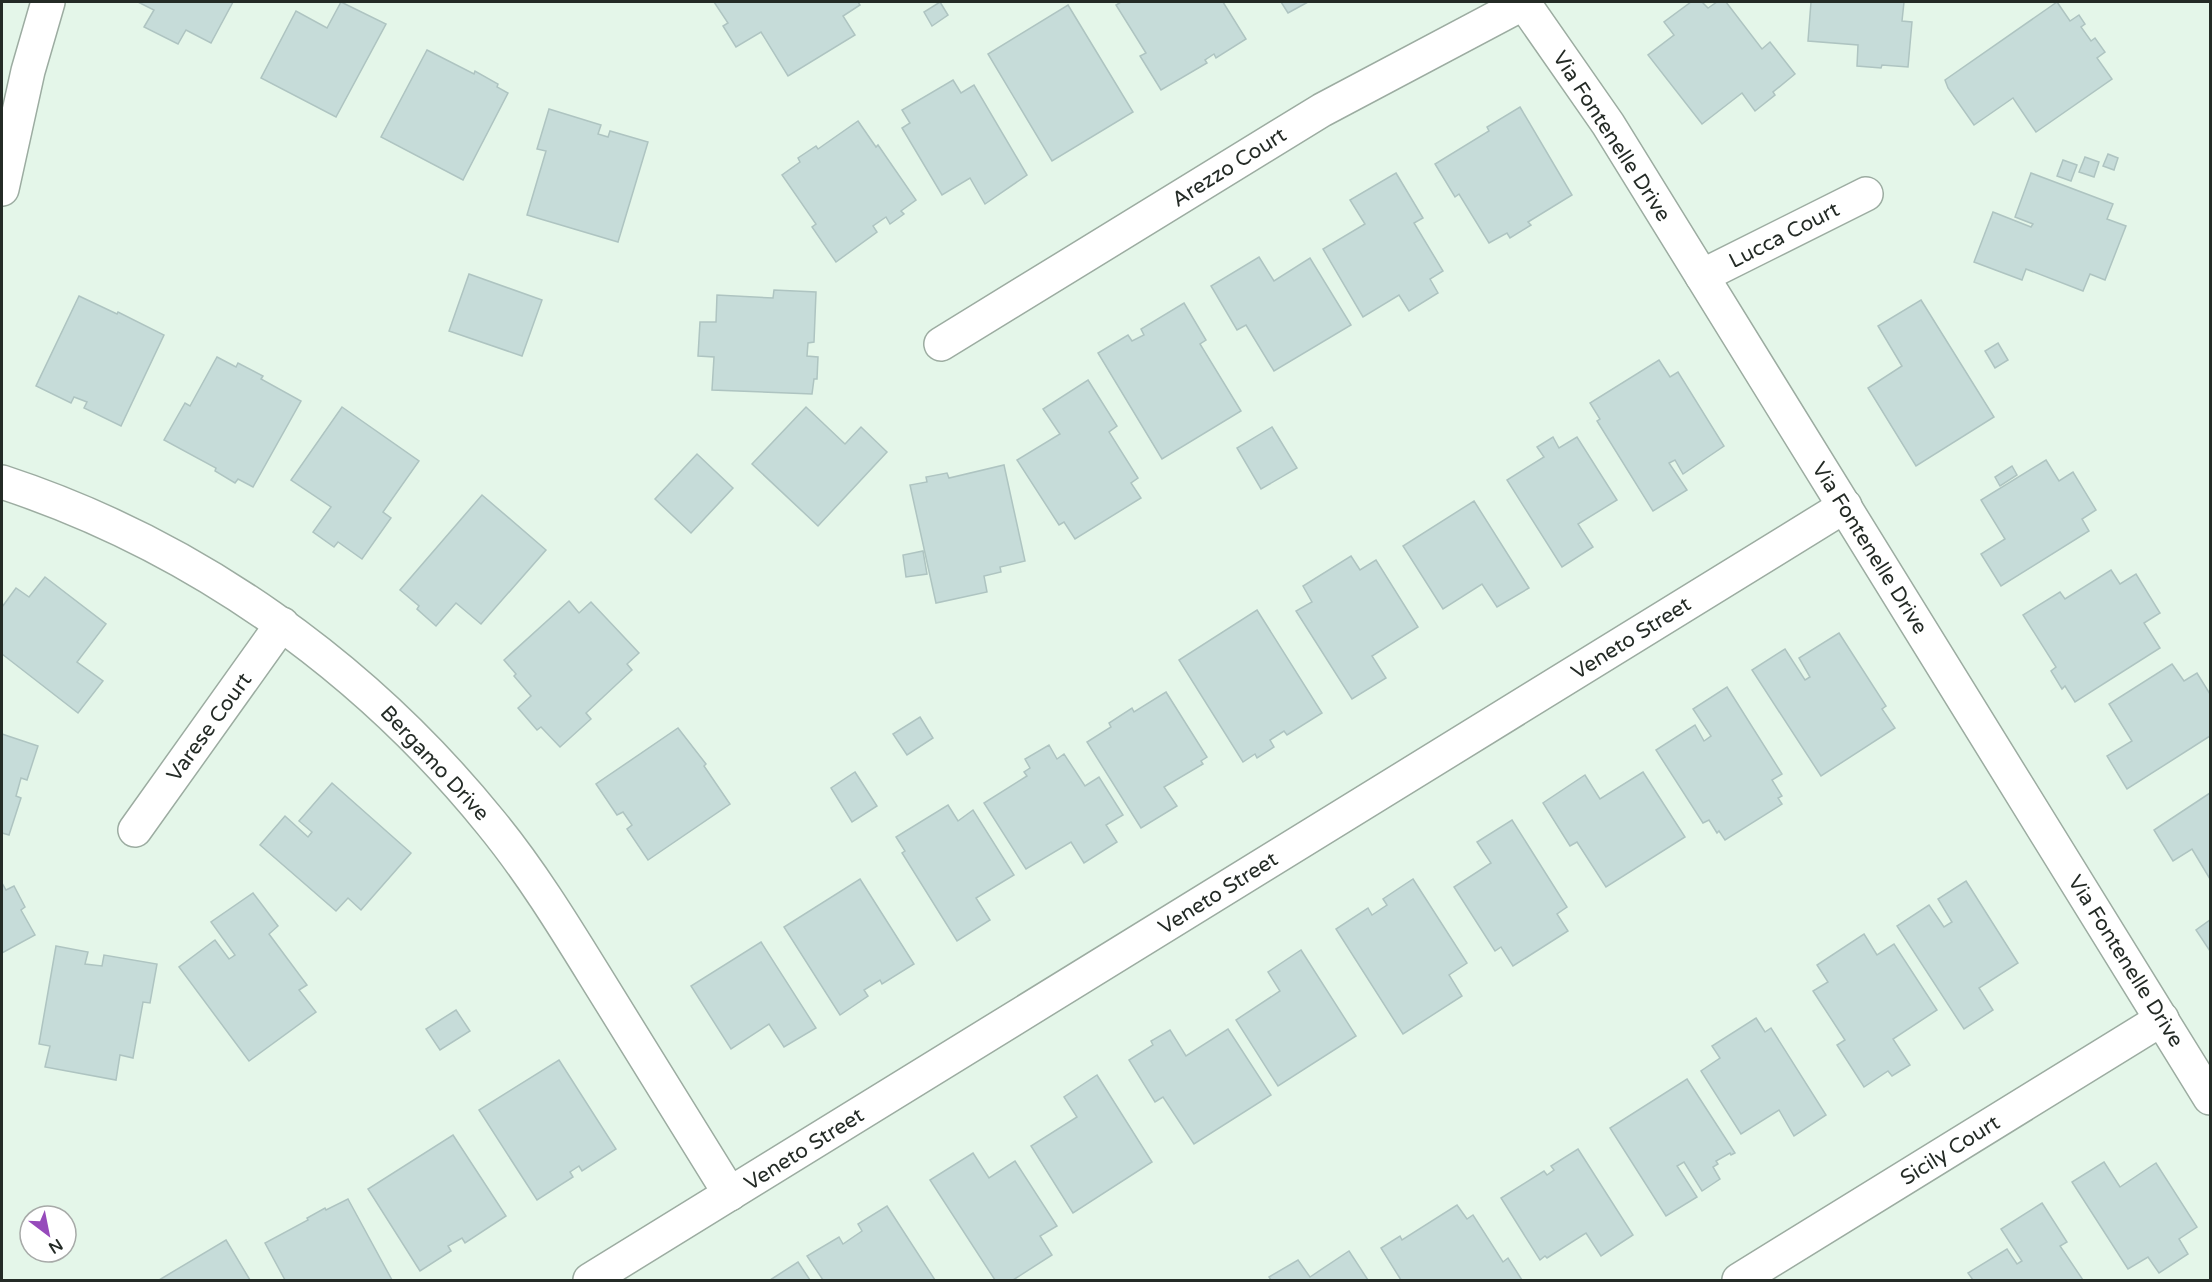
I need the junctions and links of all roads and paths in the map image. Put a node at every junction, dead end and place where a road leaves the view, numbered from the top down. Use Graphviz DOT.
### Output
graph roads {
  1 [pos="48,2"];
  2 [pos="1524,2"];
  3 [pos="2,189"];
  4 [pos="1866,194"];
  5 [pos="1702,276"];
  6 [pos="941,344"];
  7 [pos="2,482"];
  8 [pos="1845,506"];
  9 [pos="282,624"];
  10 [pos="135,830"];
  11 [pos="2162,1019"];
  12 [pos="2211,1098"];
  13 [pos="730,1194"];
  14 [pos="590,1281"];
  15 [pos="1739,1281"];
  1 -- 3 [label="street"];
  2 -- 5 [label="street, Via Fontenelle Drive"];
  2 -- 6 [label="street, Arezzo Court"];
  4 -- 5 [label="street, Lucca Court"];
  5 -- 8 [label="street, Via Fontenelle Drive"];
  7 -- 9 [label="street, Bergamo Drive"];
  8 -- 11 [label="street, Via Fontenelle Drive"];
  8 -- 13 [label="street, Veneto Street"];
  9 -- 10 [label="street, Varese Court"];
  9 -- 13 [label="street, Bergamo Drive"];
  11 -- 12 [label="street, Via Fontenelle Drive"];
  11 -- 15 [label="street, Sicily Court"];
  13 -- 14 [label="street, Veneto Street"];
}
